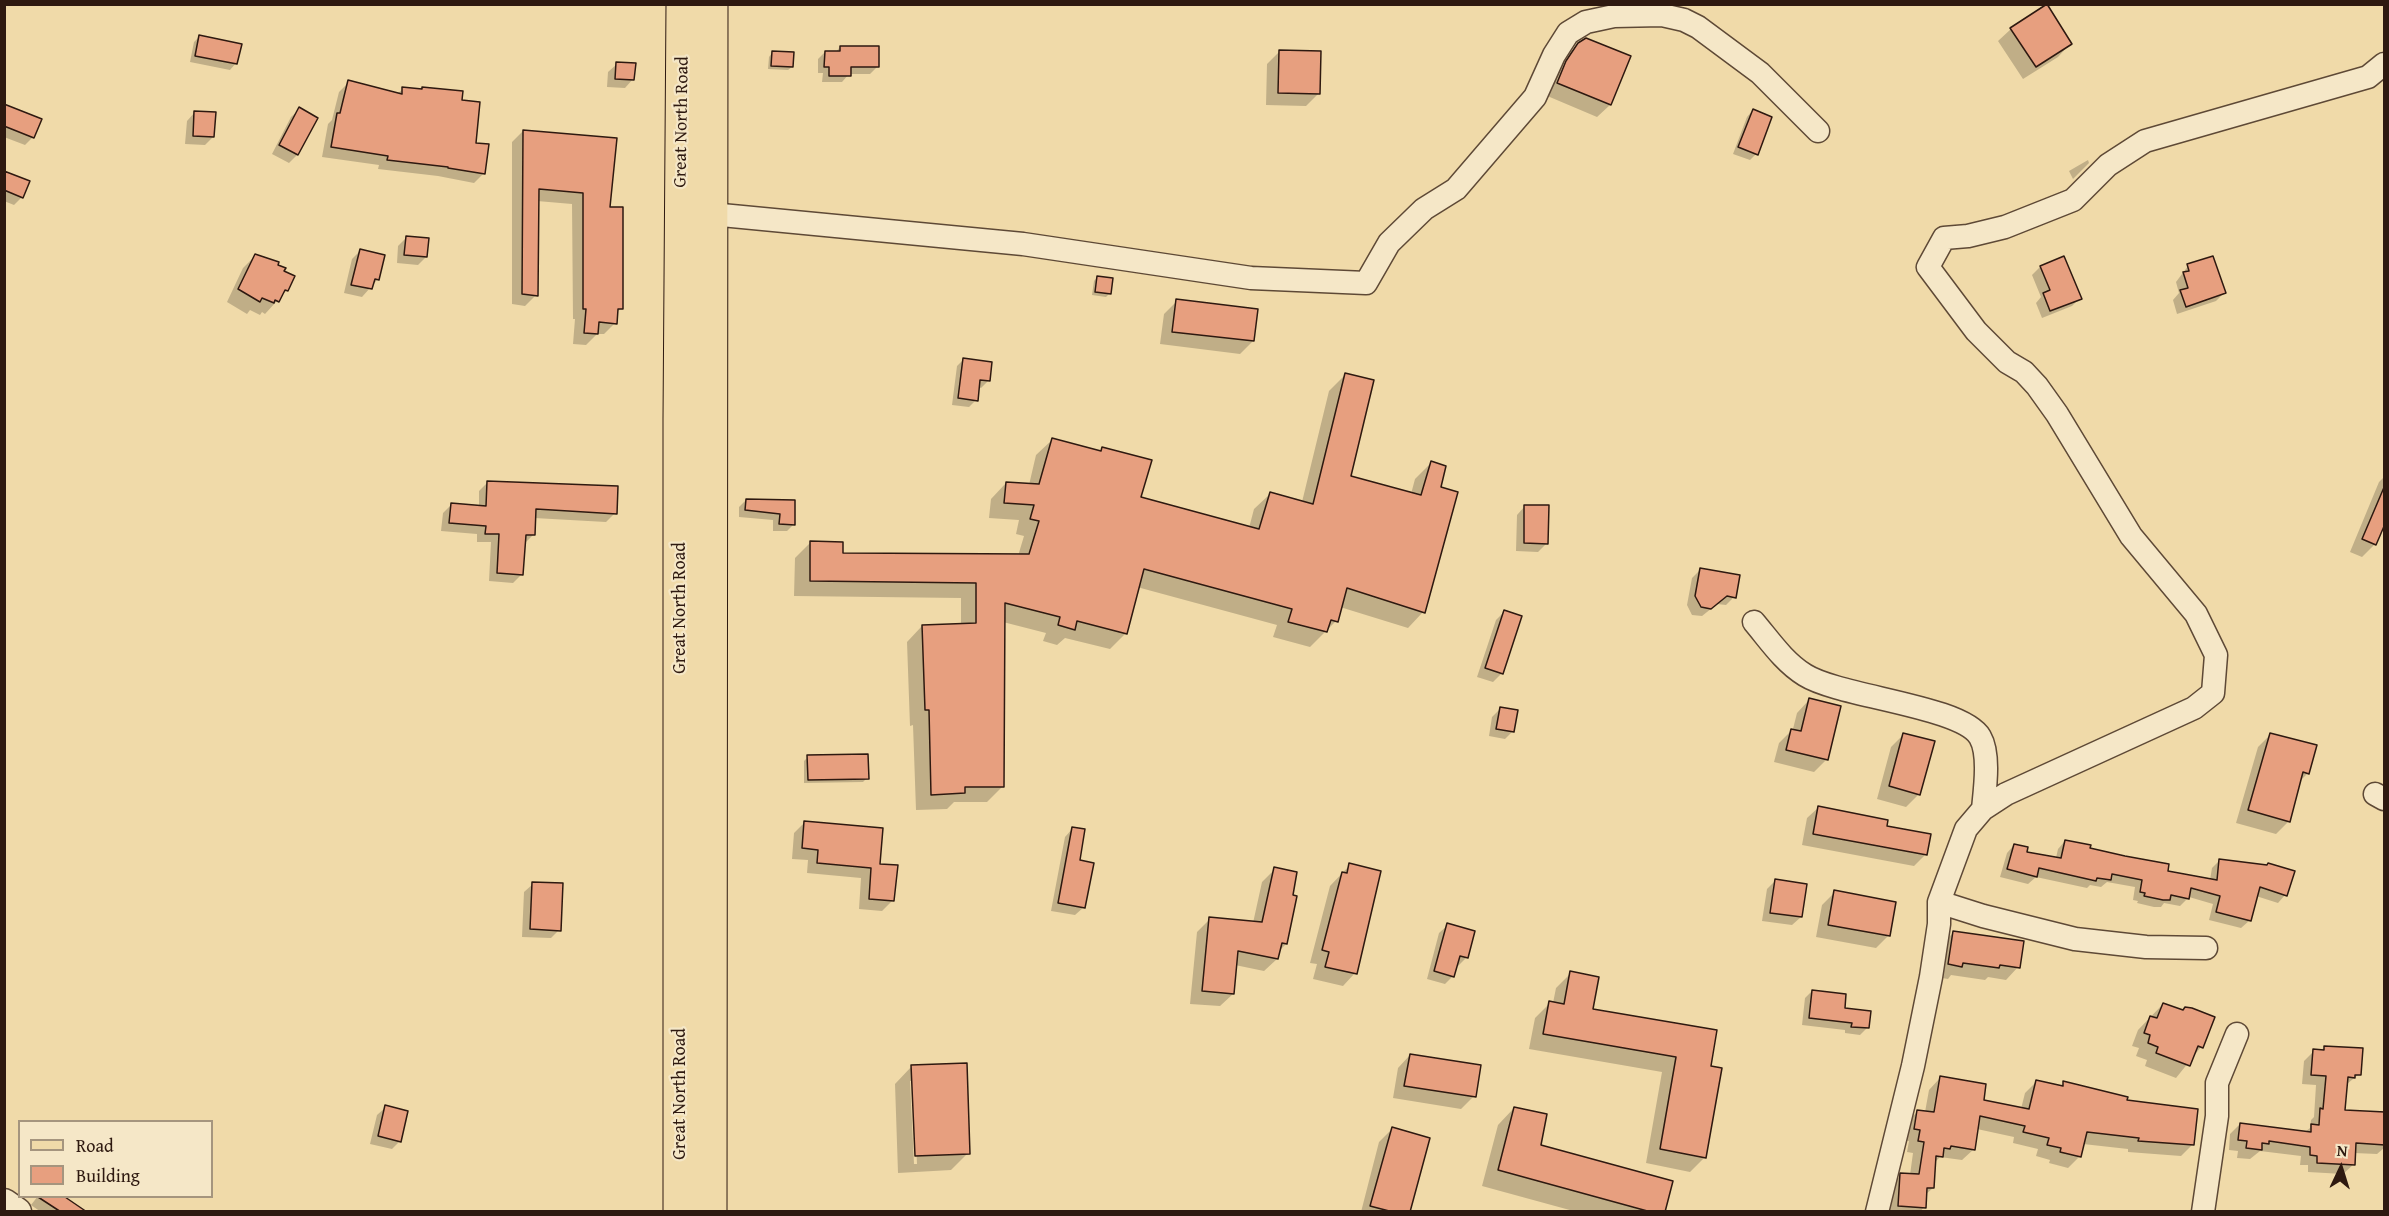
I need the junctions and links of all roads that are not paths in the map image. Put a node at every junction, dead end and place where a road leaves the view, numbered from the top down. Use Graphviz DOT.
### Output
graph roads {
  1 [pos="683,4"];
  2 [pos="711,4"];
  3 [pos="2385,64"];
  4 [pos="1818,131"];
  5 [pos="711,214"];
  6 [pos="1755,622"];
  7 [pos="1983,809"];
  8 [pos="1939,902"];
  9 [pos="2206,948"];
  10 [pos="2236,1034"];
  11 [pos="4,1203"];
  12 [pos="17,1212"];
  13 [pos="680,1212"];
  14 [pos="710,1212"];
  15 [pos="1876,1212"];
  16 [pos="2204,1212"];
  1 -- 13 [label="main road, Great North Road"];
  2 -- 5 [label="main road, Great North Road"];
  3 -- 7 [label="street"];
  4 -- 5 [label="street"];
  5 -- 14 [label="main road, Great North Road"];
  6 -- 7 [label="street"];
  7 -- 8 [label="street"];
  8 -- 9 [label="street"];
  8 -- 15 [label="street"];
  10 -- 16 [label="street"];
  11 -- 12 [label="street"];
}
